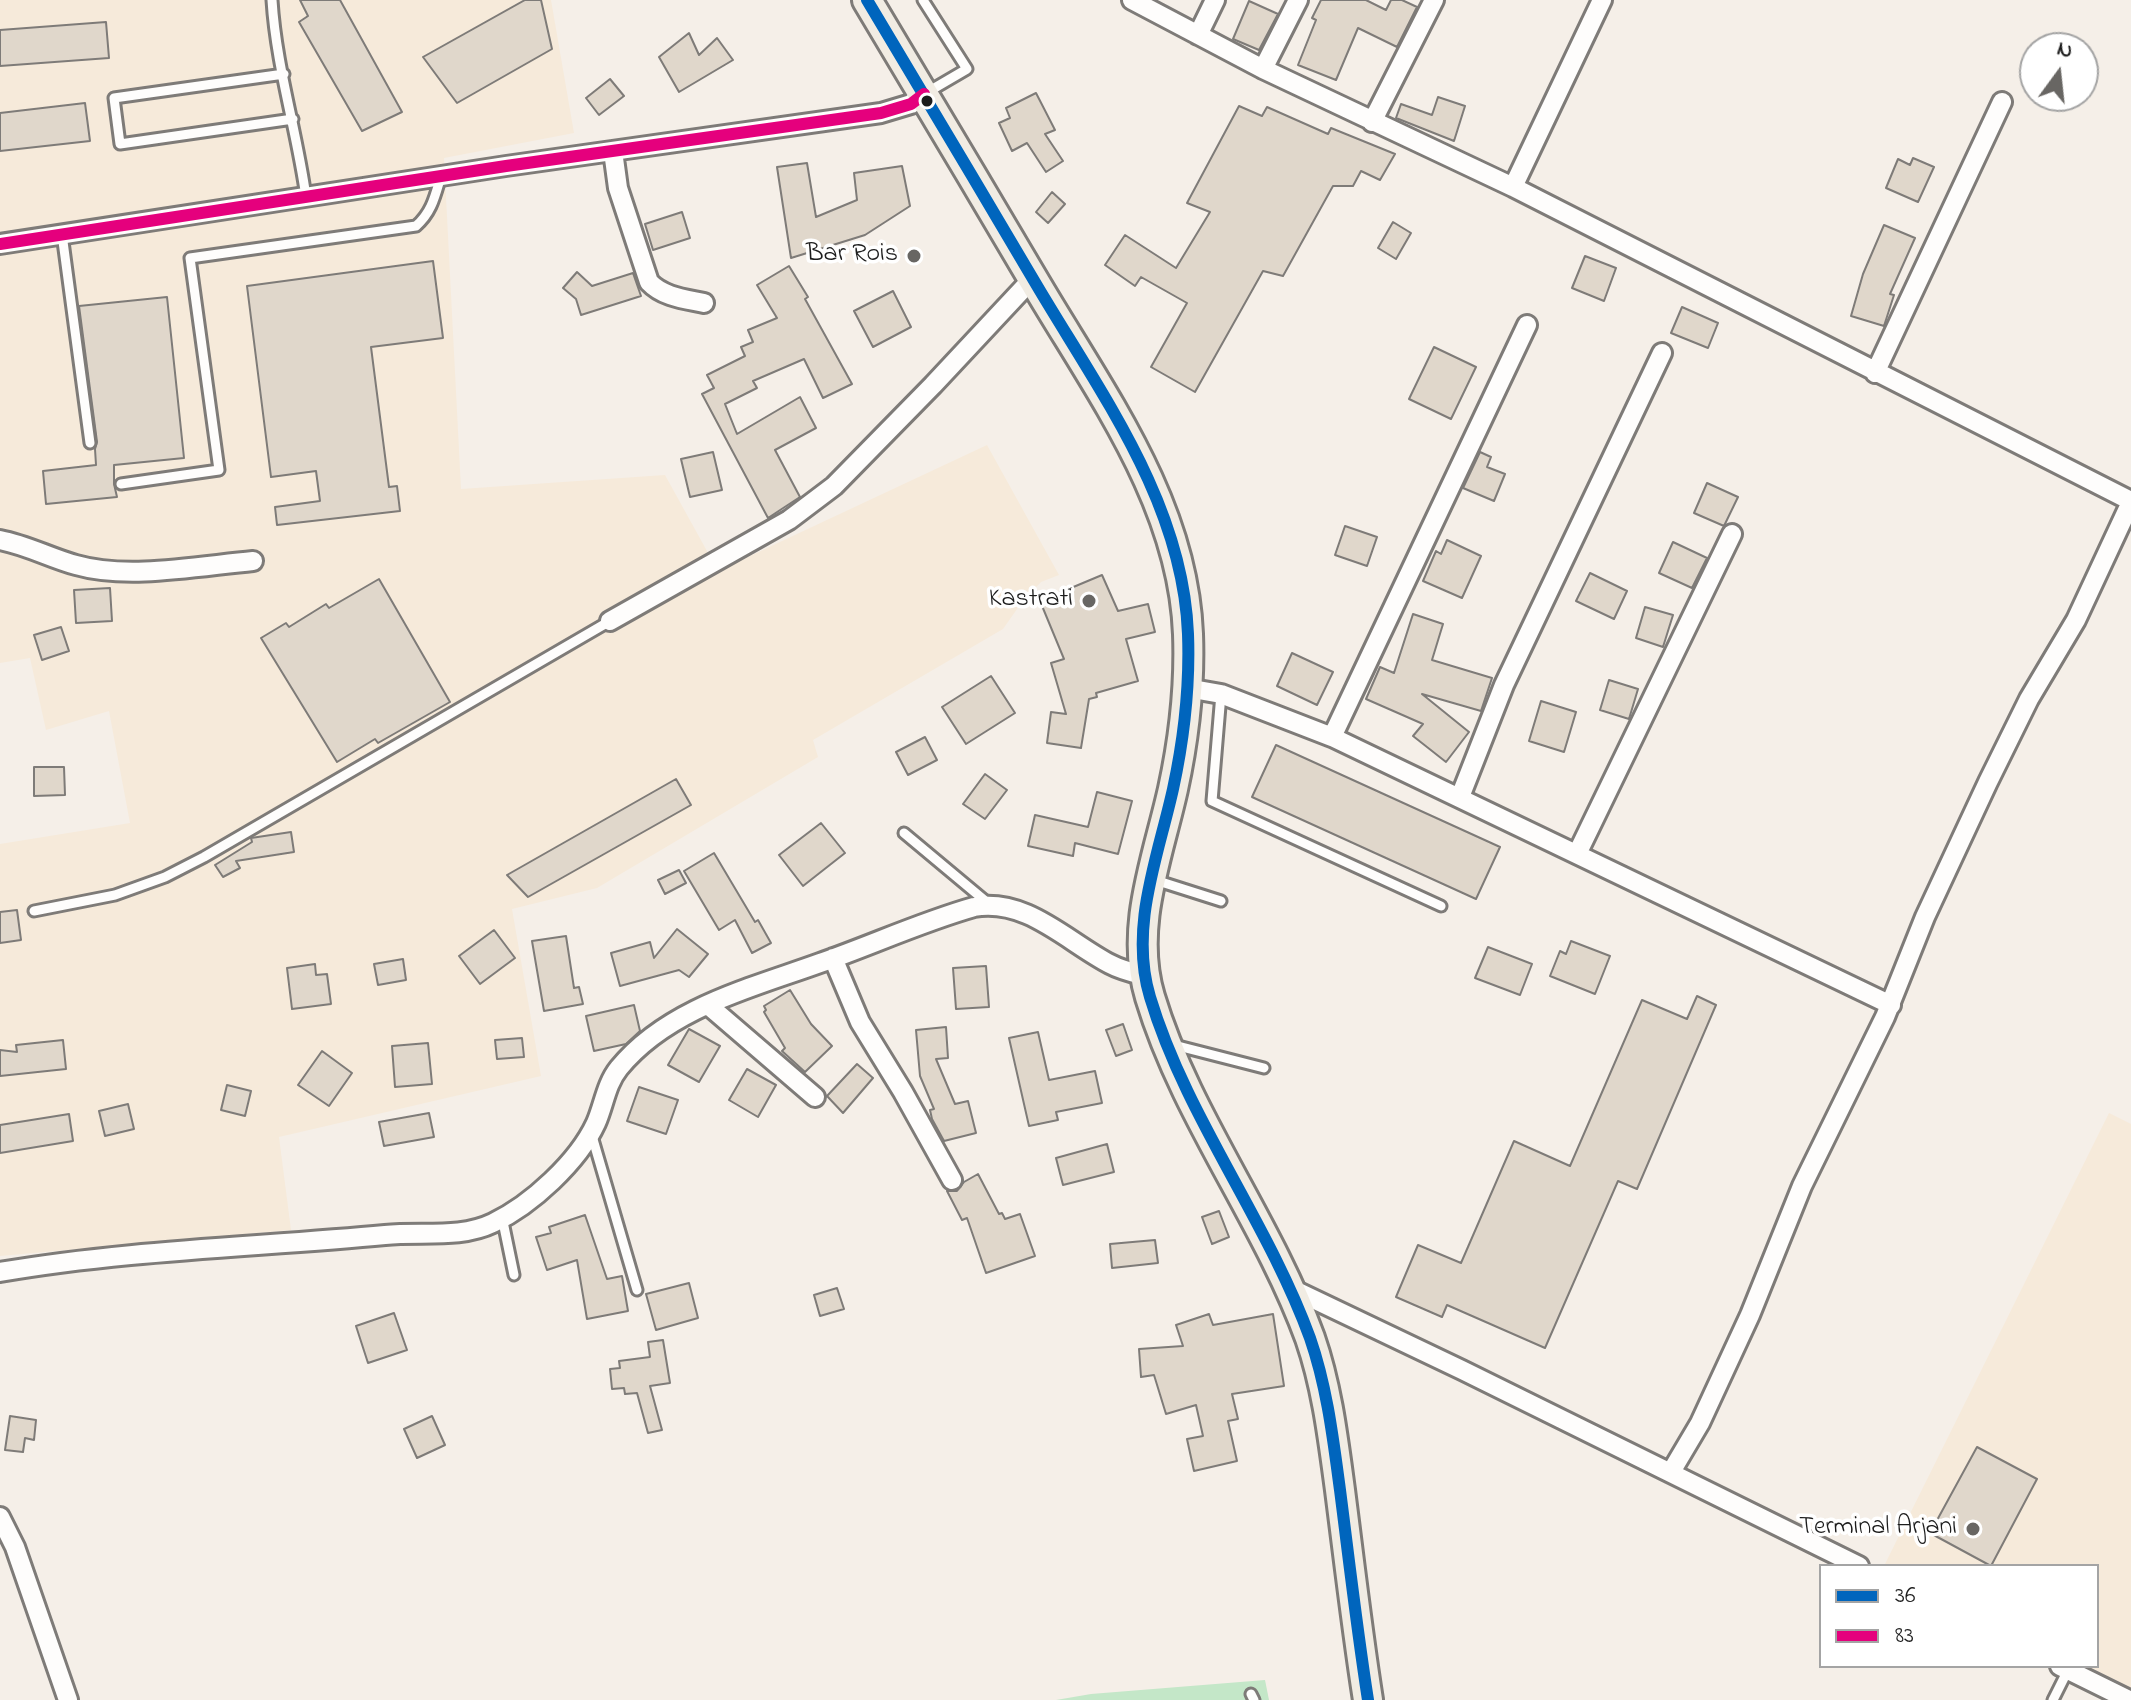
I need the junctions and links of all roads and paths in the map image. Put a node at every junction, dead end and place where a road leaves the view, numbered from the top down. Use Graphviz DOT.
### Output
graph roads {
  1 [pos="272,0"];
  2 [pos="867,0"];
  3 [pos="923,0"];
  4 [pos="1132,0"];
  5 [pos="1215,0"];
  6 [pos="1298,0"];
  7 [pos="1434,0"];
  8 [pos="1602,0"];
  9 [pos="1198,35"];
  10 [pos="1263,69"];
  11 [pos="284,74"];
  12 [pos="924,94"];
  13 [pos="2002,102"];
  14 [pos="293,119"];
  15 [pos="1372,122"];
  16 [pos="613,151"];
  17 [pos="441,176"];
  18 [pos="1513,187"];
  19 [pos="306,197"];
  20 [pos="62,234"];
  21 [pos="0,244"];
  22 [pos="1033,278"];
  23 [pos="704,303"];
  24 [pos="1527,325"];
  25 [pos="1662,353"];
  26 [pos="1875,373"];
  27 [pos="90,443"];
  28 [pos="121,484"];
  29 [pos="2131,502"];
  30 [pos="1732,534"];
  31 [pos="2,541"];
  32 [pos="253,561"];
  33 [pos="610,621"];
  34 [pos="1187,688"];
  35 [pos="1221,694"];
  36 [pos="1332,737"];
  37 [pos="1460,797"];
  38 [pos="904,833"];
  39 [pos="1577,854"];
  40 [pos="1151,879"];
  41 [pos="1221,901"];
  42 [pos="989,904"];
  43 [pos="1441,906"];
  44 [pos="34,911"];
  45 [pos="833,958"];
  46 [pos="1146,976"];
  47 [pos="708,1005"];
  48 [pos="1891,1005"];
  49 [pos="1167,1043"];
  50 [pos="1264,1068"];
  51 [pos="815,1097"];
  52 [pos="591,1132"];
  53 [pos="952,1180"];
  54 [pos="502,1217"];
  55 [pos="0,1272"];
  56 [pos="514,1275"];
  57 [pos="1288,1287"];
  58 [pos="637,1290"];
  59 [pos="1671,1472"];
  60 [pos="0,1517"];
  61 [pos="1855,1564"];
  62 [pos="2064,1668"];
  63 [pos="68,1700"];
  64 [pos="1368,1700"];
  65 [pos="2053,1700"];
  66 [pos="2129,1700"];
  1 -- 11 [label="lane"];
  2 -- 12 [label="main road"];
  3 -- 12 [label="lane"];
  4 -- 9 [label="street"];
  5 -- 9 [label="street"];
  6 -- 10 [label="street"];
  7 -- 15 [label="street"];
  8 -- 18 [label="street"];
  9 -- 10 [label="street"];
  10 -- 15 [label="street"];
  11 -- 14 [label="lane"];
  11 -- 14 [label="lane"];
  12 -- 16 [label="street"];
  12 -- 22 [label="main road"];
  13 -- 26 [label="street"];
  14 -- 19 [label="lane"];
  15 -- 18 [label="street"];
  16 -- 17 [label="street"];
  16 -- 23 [label="street"];
  17 -- 19 [label="street"];
  17 -- 28 [label="lane"];
  18 -- 26 [label="street"];
  19 -- 20 [label="street"];
  20 -- 21 [label="street"];
  20 -- 27 [label="lane"];
  22 -- 33 [label="street"];
  22 -- 34 [label="main road"];
  24 -- 36 [label="street"];
  25 -- 37 [label="street"];
  26 -- 29 [label="street"];
  29 -- 48 [label="street"];
  30 -- 39 [label="street"];
  31 -- 32 [label="street"];
  33 -- 44 [label="lane"];
  34 -- 35 [label="street"];
  34 -- 40 [label="main road"];
  35 -- 36 [label="street"];
  35 -- 43 [label="lane"];
  36 -- 37 [label="street"];
  37 -- 39 [label="street"];
  38 -- 42 [label="lane"];
  39 -- 48 [label="street"];
  40 -- 41 [label="lane"];
  40 -- 46 [label="main road"];
  42 -- 45 [label="street"];
  42 -- 46 [label="street"];
  45 -- 47 [label="street"];
  45 -- 53 [label="street"];
  46 -- 49 [label="main road"];
  47 -- 51 [label="street"];
  47 -- 52 [label="street"];
  48 -- 59 [label="street"];
  49 -- 50 [label="lane"];
  49 -- 57 [label="main road"];
  52 -- 54 [label="street"];
  52 -- 58 [label="lane"];
  54 -- 55 [label="street"];
  54 -- 56 [label="lane"];
  57 -- 59 [label="street"];
  57 -- 64 [label="main road"];
  59 -- 61 [label="street"];
  60 -- 63 [label="street"];
  62 -- 65 [label="lane"];
  62 -- 66 [label="street"];
}
